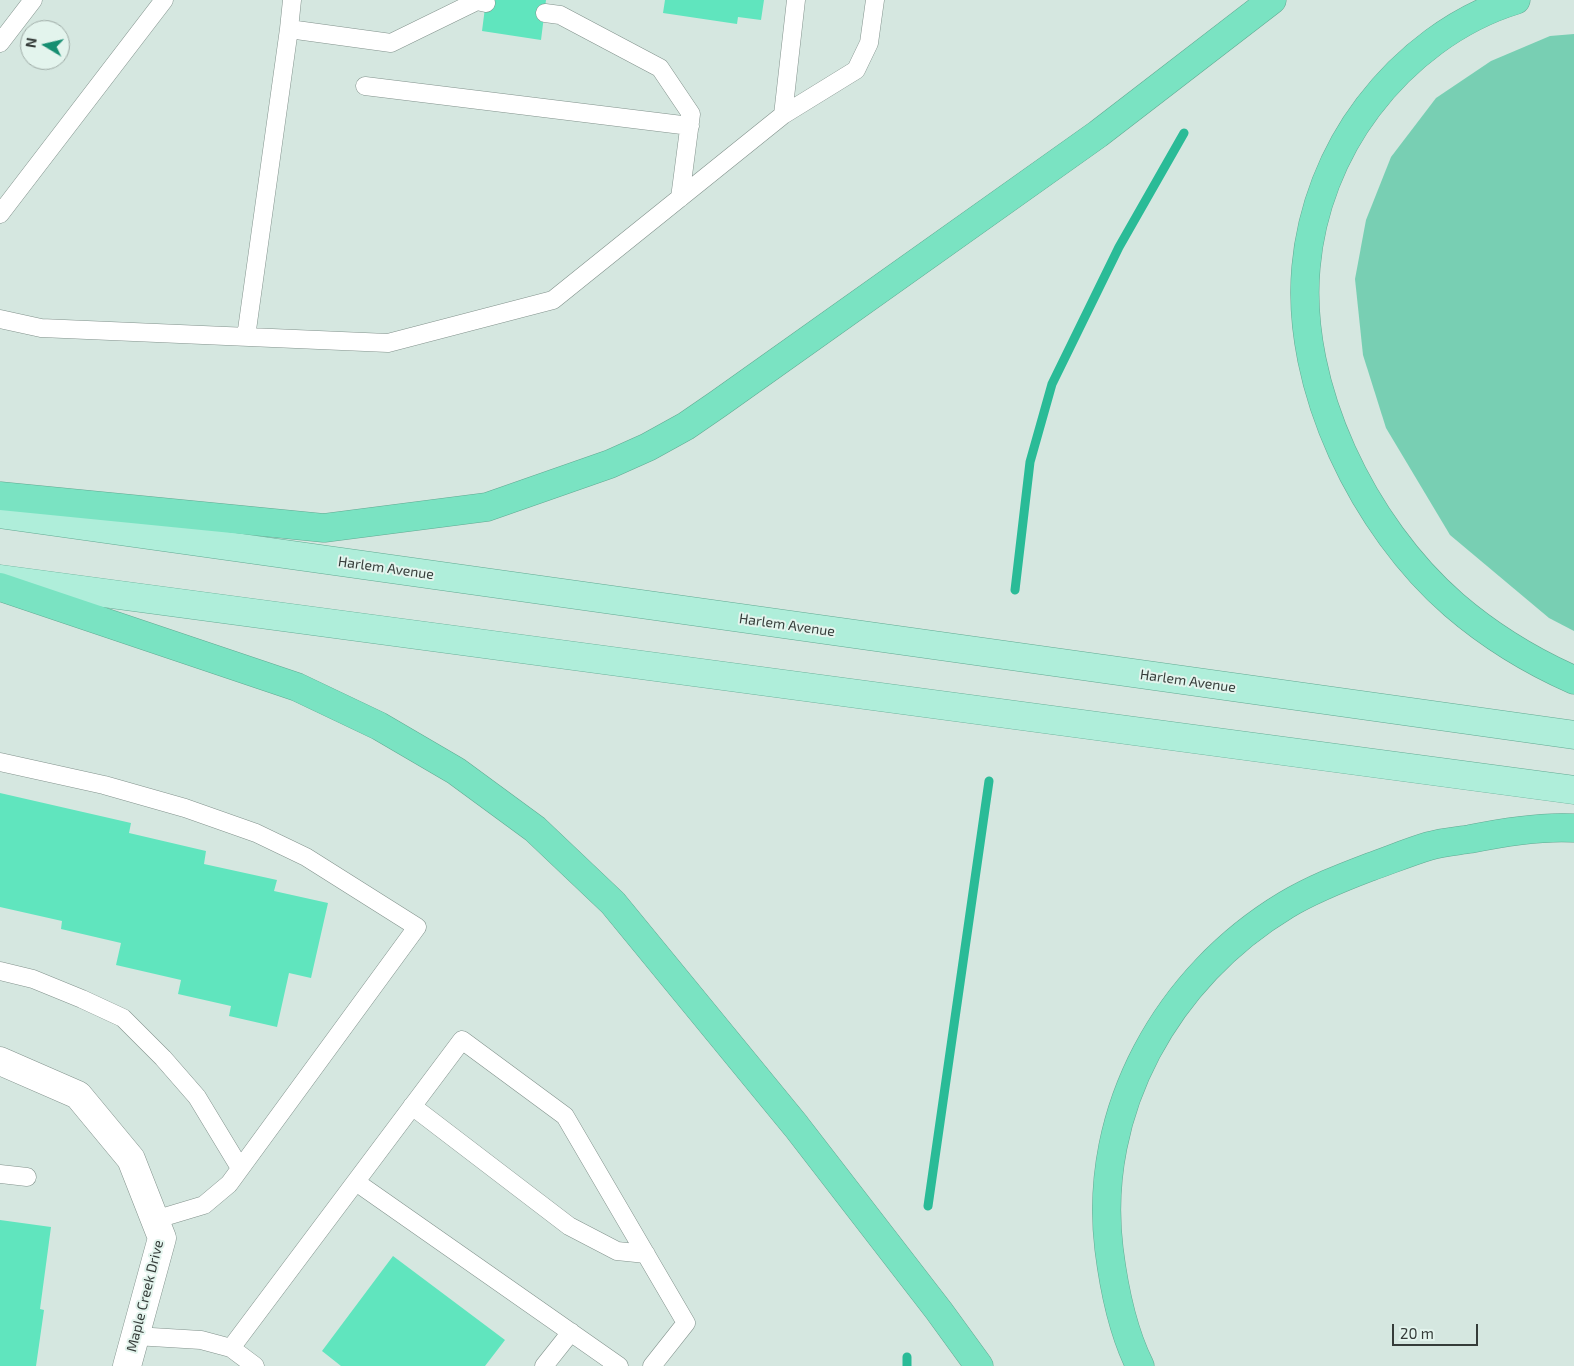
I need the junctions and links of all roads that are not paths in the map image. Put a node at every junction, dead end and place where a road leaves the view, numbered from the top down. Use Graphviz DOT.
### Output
graph roads {
  1 [pos="33,0"];
  2 [pos="164,0"];
  3 [pos="292,0"];
  4 [pos="796,0"];
  5 [pos="875,0"];
  6 [pos="1272,0"];
  7 [pos="1516,0"];
  8 [pos="486,2"];
  9 [pos="545,13"];
  10 [pos="288,28"];
  11 [pos="0,43"];
  12 [pos="365,86"];
  13 [pos="783,115"];
  14 [pos="690,126"];
  15 [pos="680,198"];
  16 [pos="0,214"];
  17 [pos="0,319"];
  18 [pos="246,337"];
  19 [pos="0,496"];
  20 [pos="0,514"];
  21 [pos="0,579"];
  22 [pos="0,587"];
  23 [pos="1574,680"];
  24 [pos="1574,735"];
  25 [pos="0,762"];
  26 [pos="1574,790"];
  27 [pos="1574,828"];
  28 [pos="0,971"];
  29 [pos="0,1061"];
  30 [pos="412,1106"];
  31 [pos="240,1168"];
  32 [pos="0,1174"];
  33 [pos="28,1178"];
  34 [pos="356,1182"];
  35 [pos="154,1220"];
  36 [pos="646,1254"];
  37 [pos="570,1332"];
  38 [pos="135,1336"];
  39 [pos="231,1348"];
  40 [pos="127,1366"];
  41 [pos="255,1366"];
  42 [pos="544,1366"];
  43 [pos="619,1366"];
  44 [pos="652,1366"];
  45 [pos="979,1366"];
  46 [pos="1140,1366"];
  1 -- 11 [label="lane"];
  2 -- 16 [label="lane"];
  3 -- 10 [label="lane"];
  4 -- 13 [label="lane"];
  5 -- 13 [label="lane"];
  6 -- 19 [label="highway"];
  7 -- 23 [label="highway"];
  8 -- 10 [label="lane"];
  9 -- 14 [label="lane"];
  10 -- 18 [label="lane"];
  12 -- 14 [label="lane"];
  13 -- 15 [label="lane"];
  14 -- 15 [label="lane"];
  15 -- 18 [label="lane"];
  17 -- 18 [label="lane"];
  20 -- 24 [label="main road, Harlem Avenue"];
  21 -- 26 [label="main road"];
  22 -- 45 [label="highway"];
  25 -- 31 [label="lane"];
  27 -- 46 [label="highway"];
  28 -- 31 [label="lane"];
  29 -- 35 [label="street, Maple Creek Drive"];
  30 -- 34 [label="lane"];
  30 -- 36 [label="lane"];
  30 -- 36 [label="lane"];
  31 -- 35 [label="lane"];
  32 -- 33 [label="lane"];
  34 -- 37 [label="lane"];
  34 -- 39 [label="lane"];
  35 -- 38 [label="street, Maple Creek Drive"];
  36 -- 44 [label="lane"];
  37 -- 42 [label="lane"];
  37 -- 43 [label="lane"];
  38 -- 39 [label="lane"];
  38 -- 40 [label="street, Maple Creek Drive"];
  39 -- 41 [label="lane"];
}
